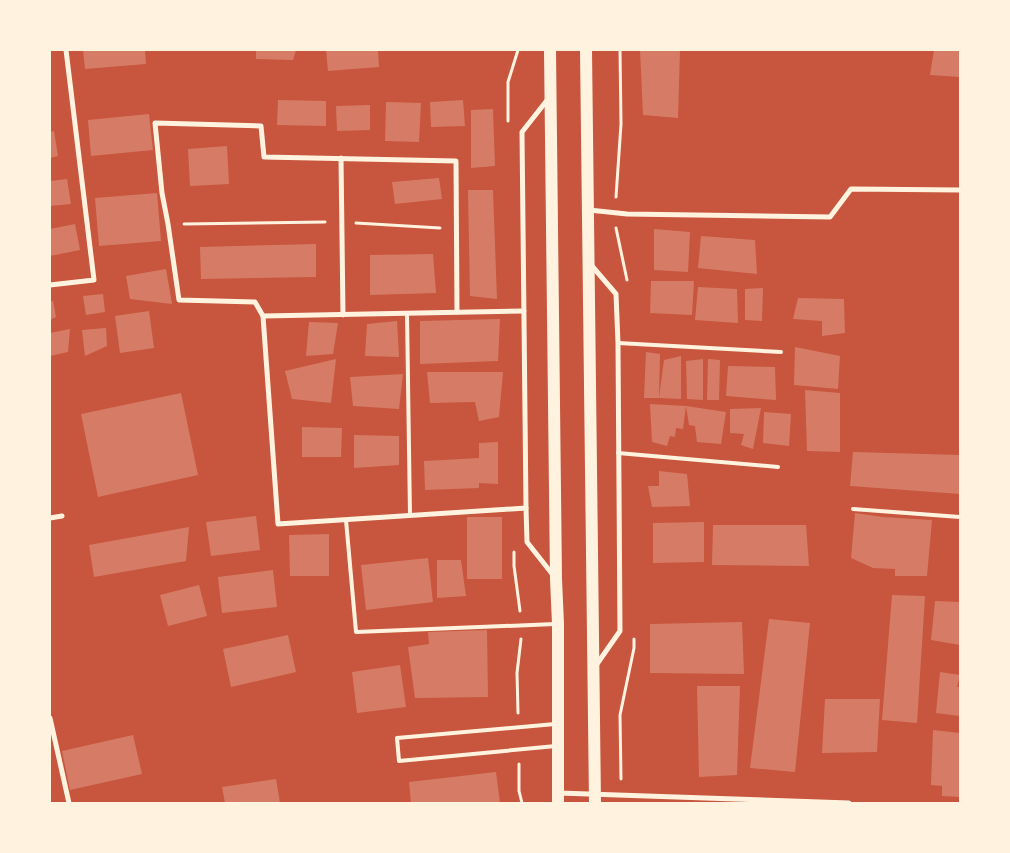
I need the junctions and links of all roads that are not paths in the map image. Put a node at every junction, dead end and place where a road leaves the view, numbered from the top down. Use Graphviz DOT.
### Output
graph roads {
  1 [pos="66,50"];
  2 [pos="550,50"];
  3 [pos="586,50"];
  4 [pos="551,94"];
  5 [pos="341,158"];
  6 [pos="960,190"];
  7 [pos="587,210"];
  8 [pos="588,262"];
  9 [pos="50,285"];
  10 [pos="524,311"];
  11 [pos="457,312"];
  12 [pos="407,314"];
  13 [pos="343,315"];
  14 [pos="263,316"];
  15 [pos="618,343"];
  16 [pos="781,352"];
  17 [pos="618,453"];
  18 [pos="778,467"];
  19 [pos="526,508"];
  20 [pos="853,509"];
  21 [pos="410,515"];
  22 [pos="62,516"];
  23 [pos="960,517"];
  24 [pos="50,518"];
  25 [pos="346,520"];
  26 [pos="556,579"];
  27 [pos="558,624"];
  28 [pos="593,669"];
  29 [pos="50,718"];
  30 [pos="558,724"];
  31 [pos="52,735"];
  32 [pos="558,746"];
  33 [pos="558,798"];
  34 [pos="595,798"];
  35 [pos="70,803"];
  36 [pos="848,803"];
  1 -- 9 [label="street"];
  2 -- 4 [label="main road"];
  3 -- 7 [label="main road"];
  4 -- 10 [label="street"];
  4 -- 26 [label="main road"];
  5 -- 11 [label="street"];
  5 -- 13 [label="street"];
  5 -- 14 [label="street"];
  6 -- 7 [label="street"];
  7 -- 8 [label="main road"];
  8 -- 15 [label="street"];
  8 -- 28 [label="main road"];
  10 -- 11 [label="street"];
  10 -- 19 [label="street"];
  11 -- 12 [label="street"];
  12 -- 13 [label="street"];
  12 -- 21 [label="lane"];
  13 -- 14 [label="street"];
  14 -- 25 [label="street"];
  15 -- 16 [label="lane"];
  15 -- 17 [label="street"];
  17 -- 18 [label="lane"];
  17 -- 28 [label="street"];
  19 -- 21 [label="street"];
  19 -- 26 [label="street"];
  20 -- 23 [label="lane"];
  21 -- 25 [label="street"];
  22 -- 24 [label="street"];
  25 -- 27 [label="lane"];
  26 -- 27 [label="main road"];
  27 -- 30 [label="main road"];
  28 -- 34 [label="main road"];
  29 -- 31 [label="street"];
  30 -- 32 [label="main road"];
  30 -- 32 [label="lane"];
  31 -- 35 [label="street"];
  32 -- 33 [label="main road"];
  33 -- 34 [label="street"];
  34 -- 36 [label="street"];
}
